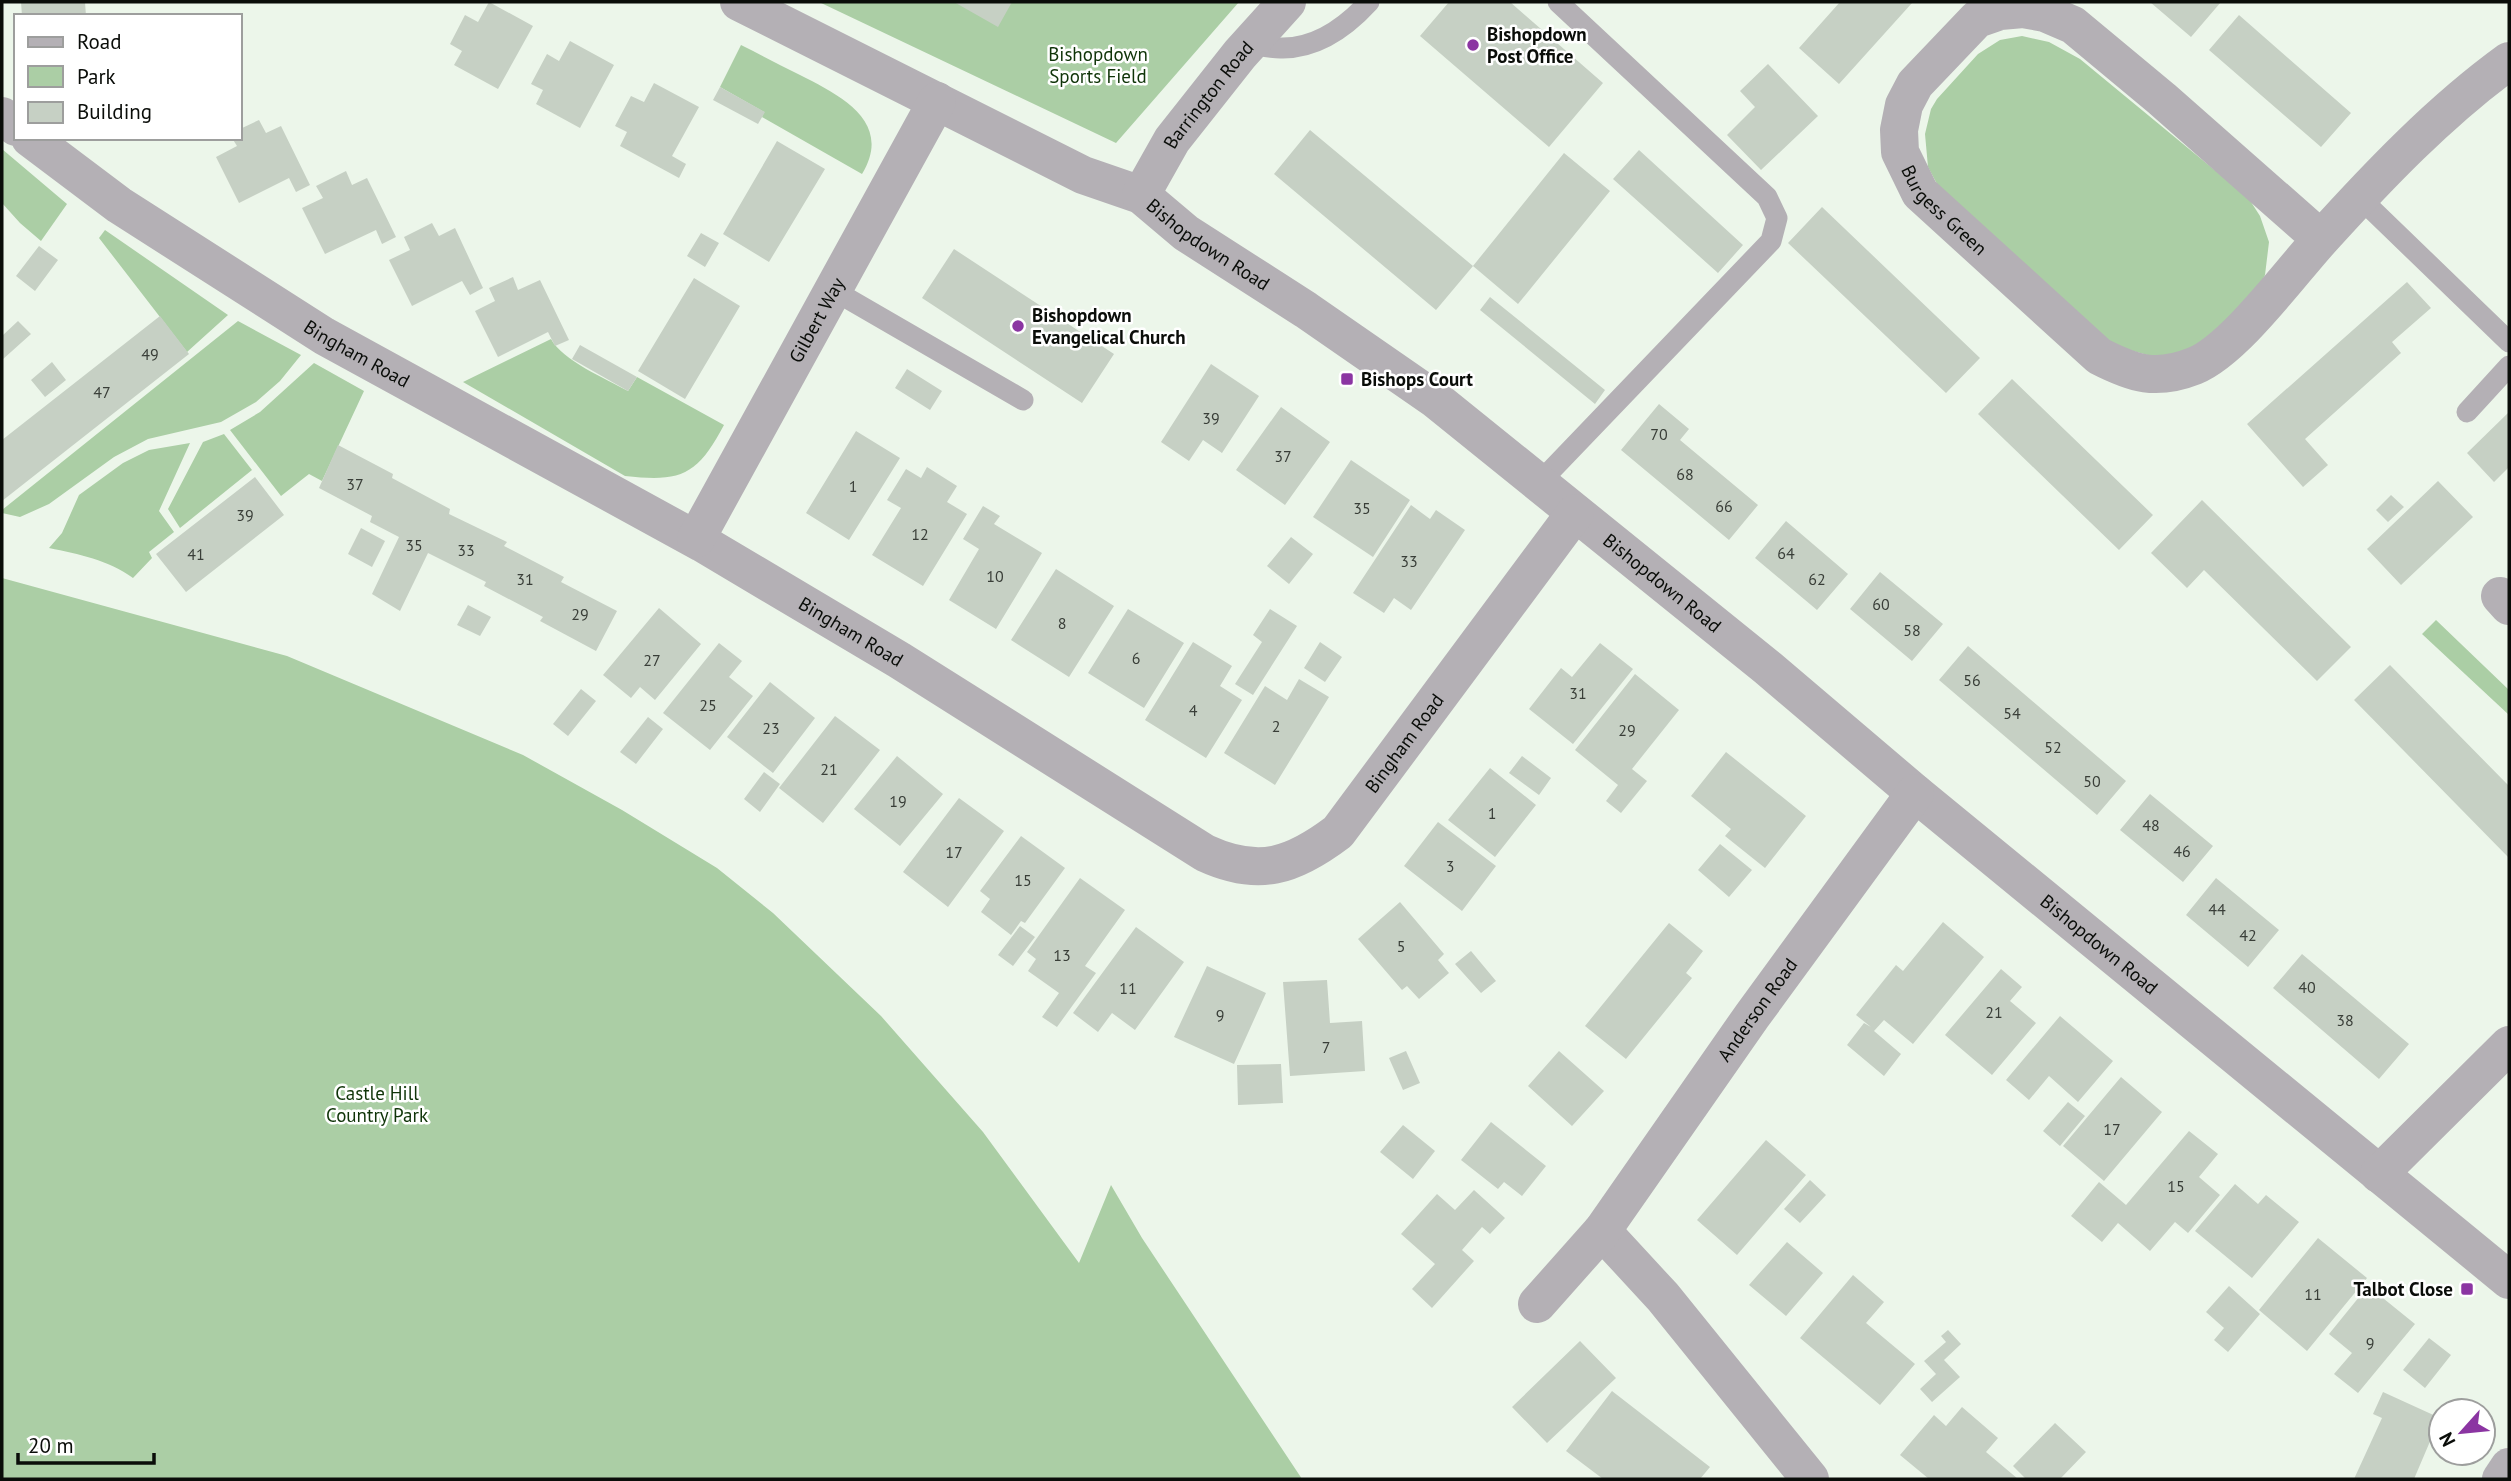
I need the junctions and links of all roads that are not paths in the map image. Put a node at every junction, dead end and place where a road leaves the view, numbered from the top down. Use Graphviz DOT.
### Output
graph roads {
  1 [pos="739,2"];
  2 [pos="1287,2"];
  3 [pos="1369,2"];
  4 [pos="1558,2"];
  5 [pos="1250,43"];
  6 [pos="2509,61"];
  7 [pos="937,101"];
  8 [pos="33,140"];
  9 [pos="1142,195"];
  10 [pos="2360,198"];
  11 [pos="2321,239"];
  12 [pos="833,290"];
  13 [pos="2509,342"];
  14 [pos="2509,366"];
  15 [pos="1023,400"];
  16 [pos="2467,412"];
  17 [pos="1538,484"];
  18 [pos="1575,513"];
  19 [pos="696,540"];
  20 [pos="1915,793"];
  21 [pos="2509,1045"];
  22 [pos="2379,1174"];
  23 [pos="1602,1231"];
  24 [pos="2509,1280"];
  25 [pos="1537,1304"];
  26 [pos="2509,1467"];
  27 [pos="1810,1479"];
  28 [pos="2501,1479"];
  1 -- 7 [label="street, Bishopdown Road"];
  2 -- 5 [label="street, Barrington Road"];
  3 -- 5 [label="lane"];
  4 -- 17 [label="lane"];
  5 -- 9 [label="street, Barrington Road"];
  6 -- 10 [label="street, Burgess Green"];
  7 -- 9 [label="street, Bishopdown Road"];
  7 -- 12 [label="street, Gilbert Way"];
  8 -- 19 [label="street, Bingham Road"];
  9 -- 17 [label="street, Bishopdown Road"];
  10 -- 11 [label="street, Burgess Green"];
  10 -- 13 [label="lane"];
  11 -- 11 [label="street, Burgess Green"];
  12 -- 15 [label="lane"];
  12 -- 19 [label="street, Gilbert Way"];
  14 -- 16 [label="lane"];
  17 -- 18 [label="street, Bishopdown Road"];
  18 -- 19 [label="street, Bingham Road"];
  18 -- 20 [label="street, Bishopdown Road"];
  20 -- 22 [label="street, Bishopdown Road"];
  20 -- 23 [label="street, Anderson Road"];
  21 -- 22 [label="street"];
  22 -- 24 [label="street, Bishopdown Road"];
  23 -- 25 [label="street, Anderson Road"];
  23 -- 27 [label="street"];
  26 -- 28 [label="street"];
}
